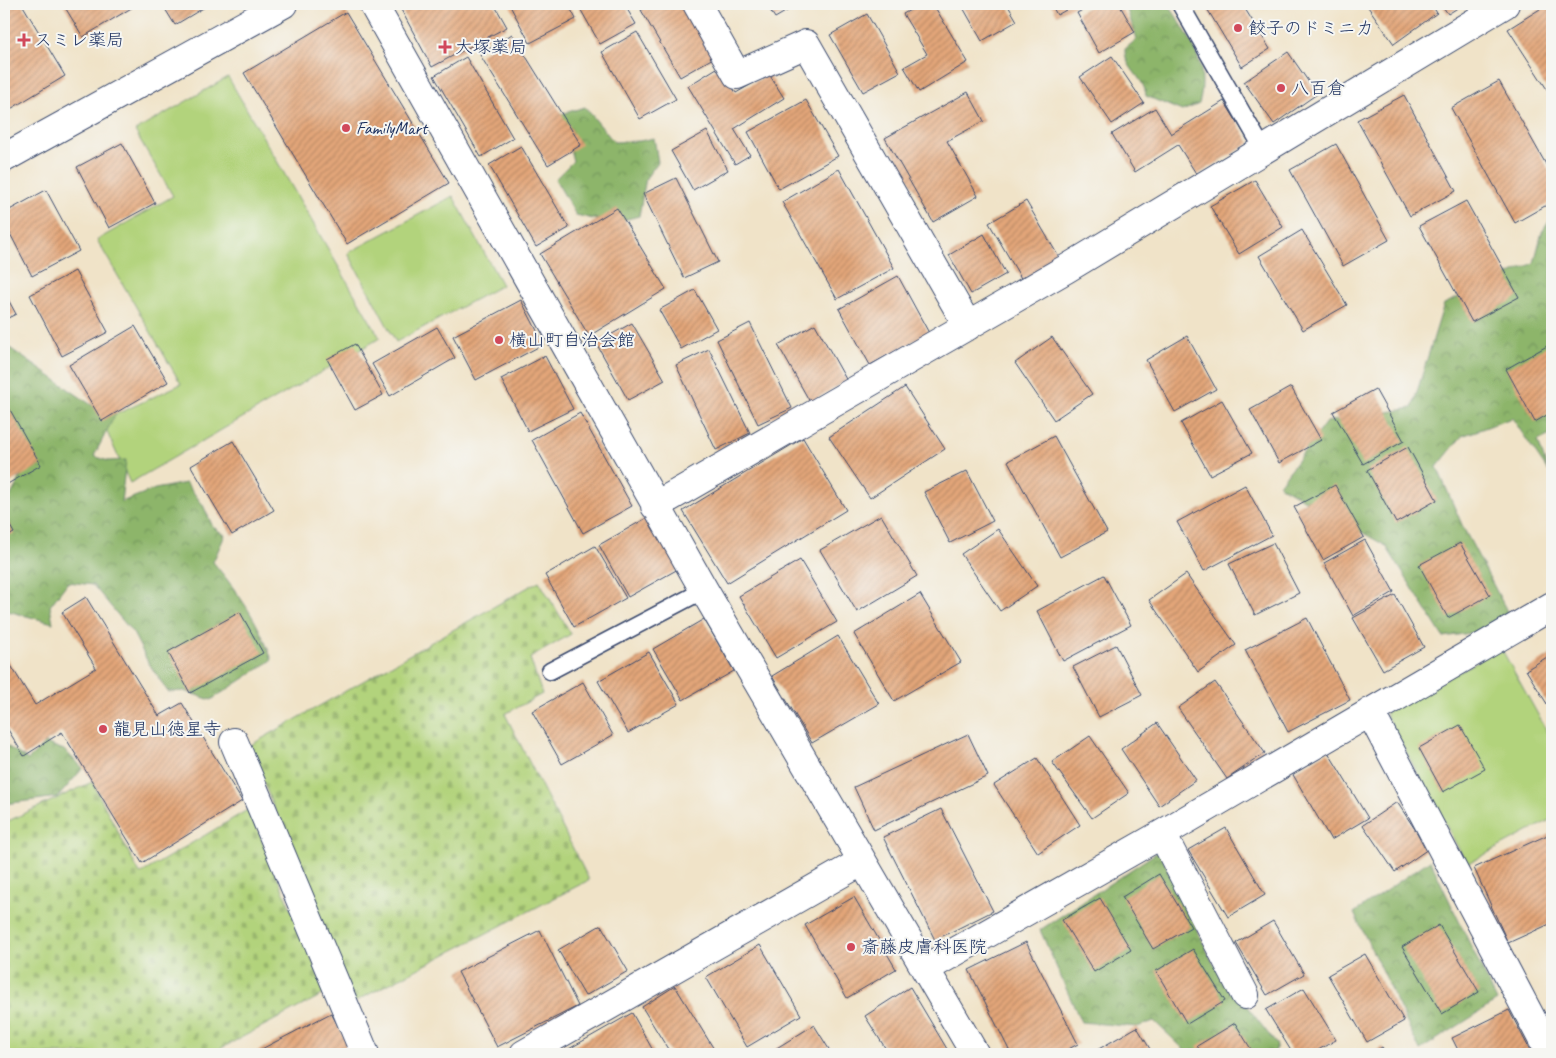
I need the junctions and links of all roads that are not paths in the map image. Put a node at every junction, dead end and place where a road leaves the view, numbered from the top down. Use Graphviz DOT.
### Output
graph roads {
  1 [pos="373,4"];
  2 [pos="697,4"];
  3 [pos="1180,4"];
  4 [pos="1505,4"];
  5 [pos="274,6"];
  6 [pos="1263,149"];
  7 [pos="4,158"];
  8 [pos="968,326"];
  9 [pos="655,506"];
  10 [pos="704,590"];
  11 [pos="1552,606"];
  12 [pos="550,671"];
  13 [pos="1370,712"];
  14 [pos="234,742"];
  15 [pos="1162,834"];
  16 [pos="861,862"];
  17 [pos="925,969"];
  18 [pos="1244,995"];
  19 [pos="365,1054"];
  20 [pos="524,1054"];
  21 [pos="974,1054"];
  22 [pos="1550,1054"];
  1 -- 9 [label="street"];
  2 -- 8 [label="street"];
  3 -- 6 [label="lane"];
  4 -- 6 [label="street"];
  5 -- 7 [label="street"];
  6 -- 8 [label="street"];
  8 -- 9 [label="street"];
  9 -- 10 [label="street"];
  10 -- 12 [label="lane"];
  10 -- 16 [label="street"];
  11 -- 13 [label="street"];
  13 -- 15 [label="street"];
  13 -- 22 [label="street"];
  14 -- 19 [label="street"];
  15 -- 17 [label="street"];
  15 -- 18 [label="street"];
  16 -- 17 [label="street"];
  16 -- 20 [label="street"];
  17 -- 21 [label="street"];
}
